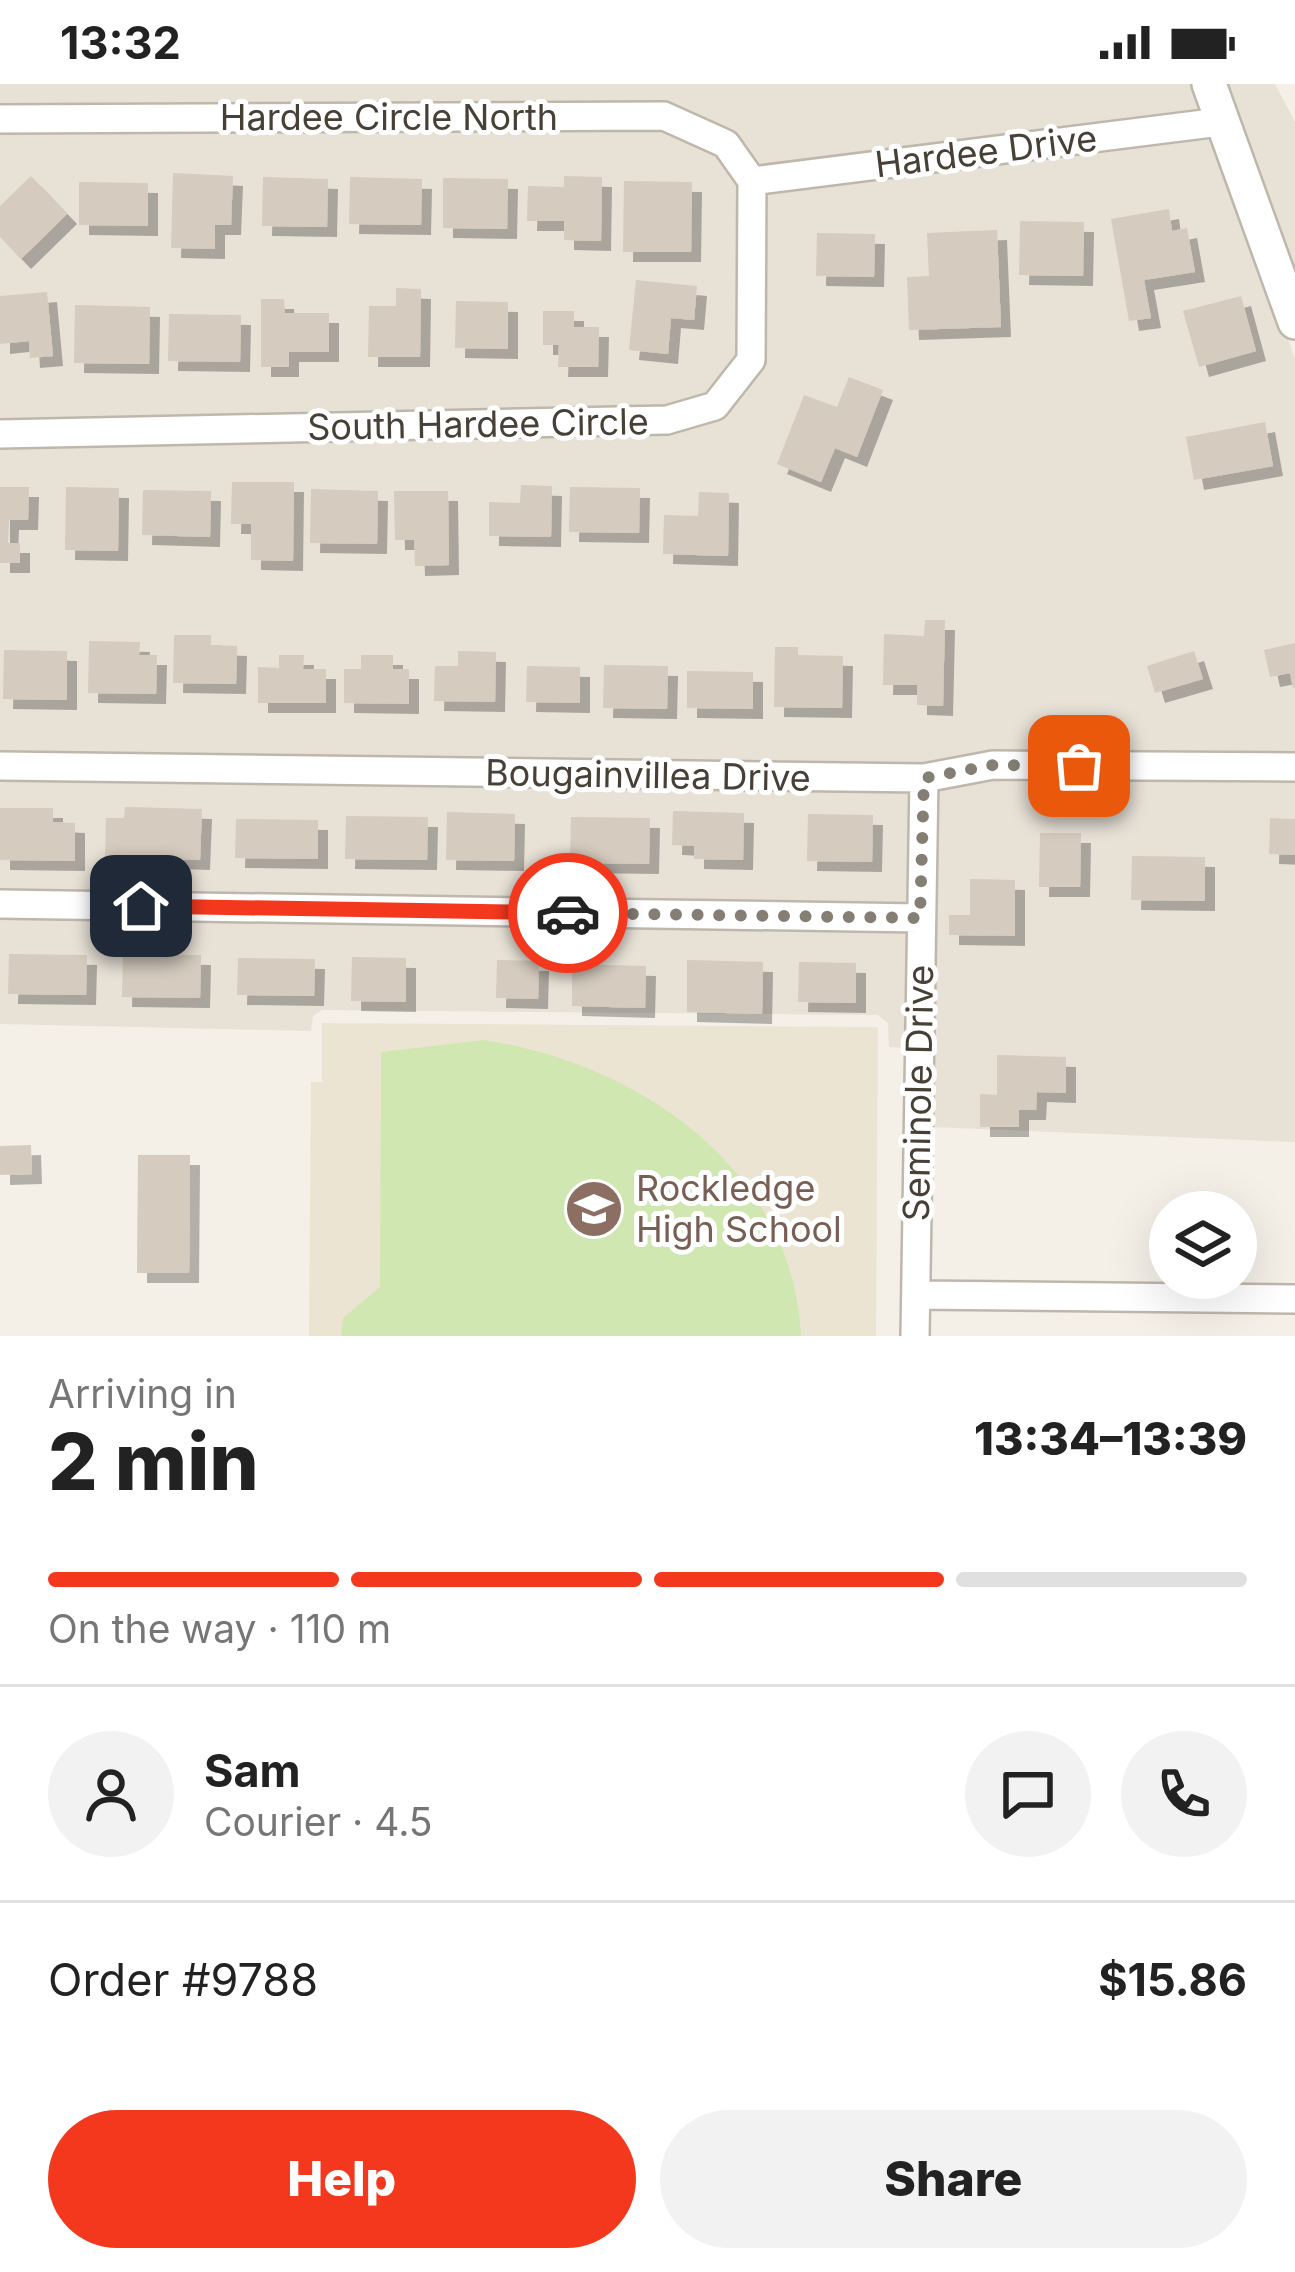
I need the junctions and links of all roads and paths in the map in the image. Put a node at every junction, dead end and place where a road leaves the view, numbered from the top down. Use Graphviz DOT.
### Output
graph roads {
  1 [pos="1209,84"];
  2 [pos="0,119"];
  3 [pos="1220,122"];
  4 [pos="752,181"];
  5 [pos="1295,322"];
  6 [pos="0,434"];
  7 [pos="0,766"];
  8 [pos="1295,767"];
  9 [pos="924,778"];
  10 [pos="0,904"];
  11 [pos="920,918"];
  12 [pos="916,1295"];
  13 [pos="1295,1299"];
  14 [pos="915,1336"];
  1 -- 3 [label="street"];
  2 -- 4 [label="street, Hardee Circle North"];
  3 -- 4 [label="street, Hardee Drive"];
  3 -- 5 [label="street"];
  4 -- 6 [label="street, South Hardee Circle"];
  7 -- 9 [label="street, Bougainvillea Drive"];
  8 -- 9 [label="street, Bougainvillea Drive"];
  9 -- 11 [label="street, Seminole Drive"];
  10 -- 11 [label="street"];
  11 -- 12 [label="street, Seminole Drive"];
  12 -- 13 [label="street"];
  12 -- 14 [label="street, Seminole Drive"];
}
